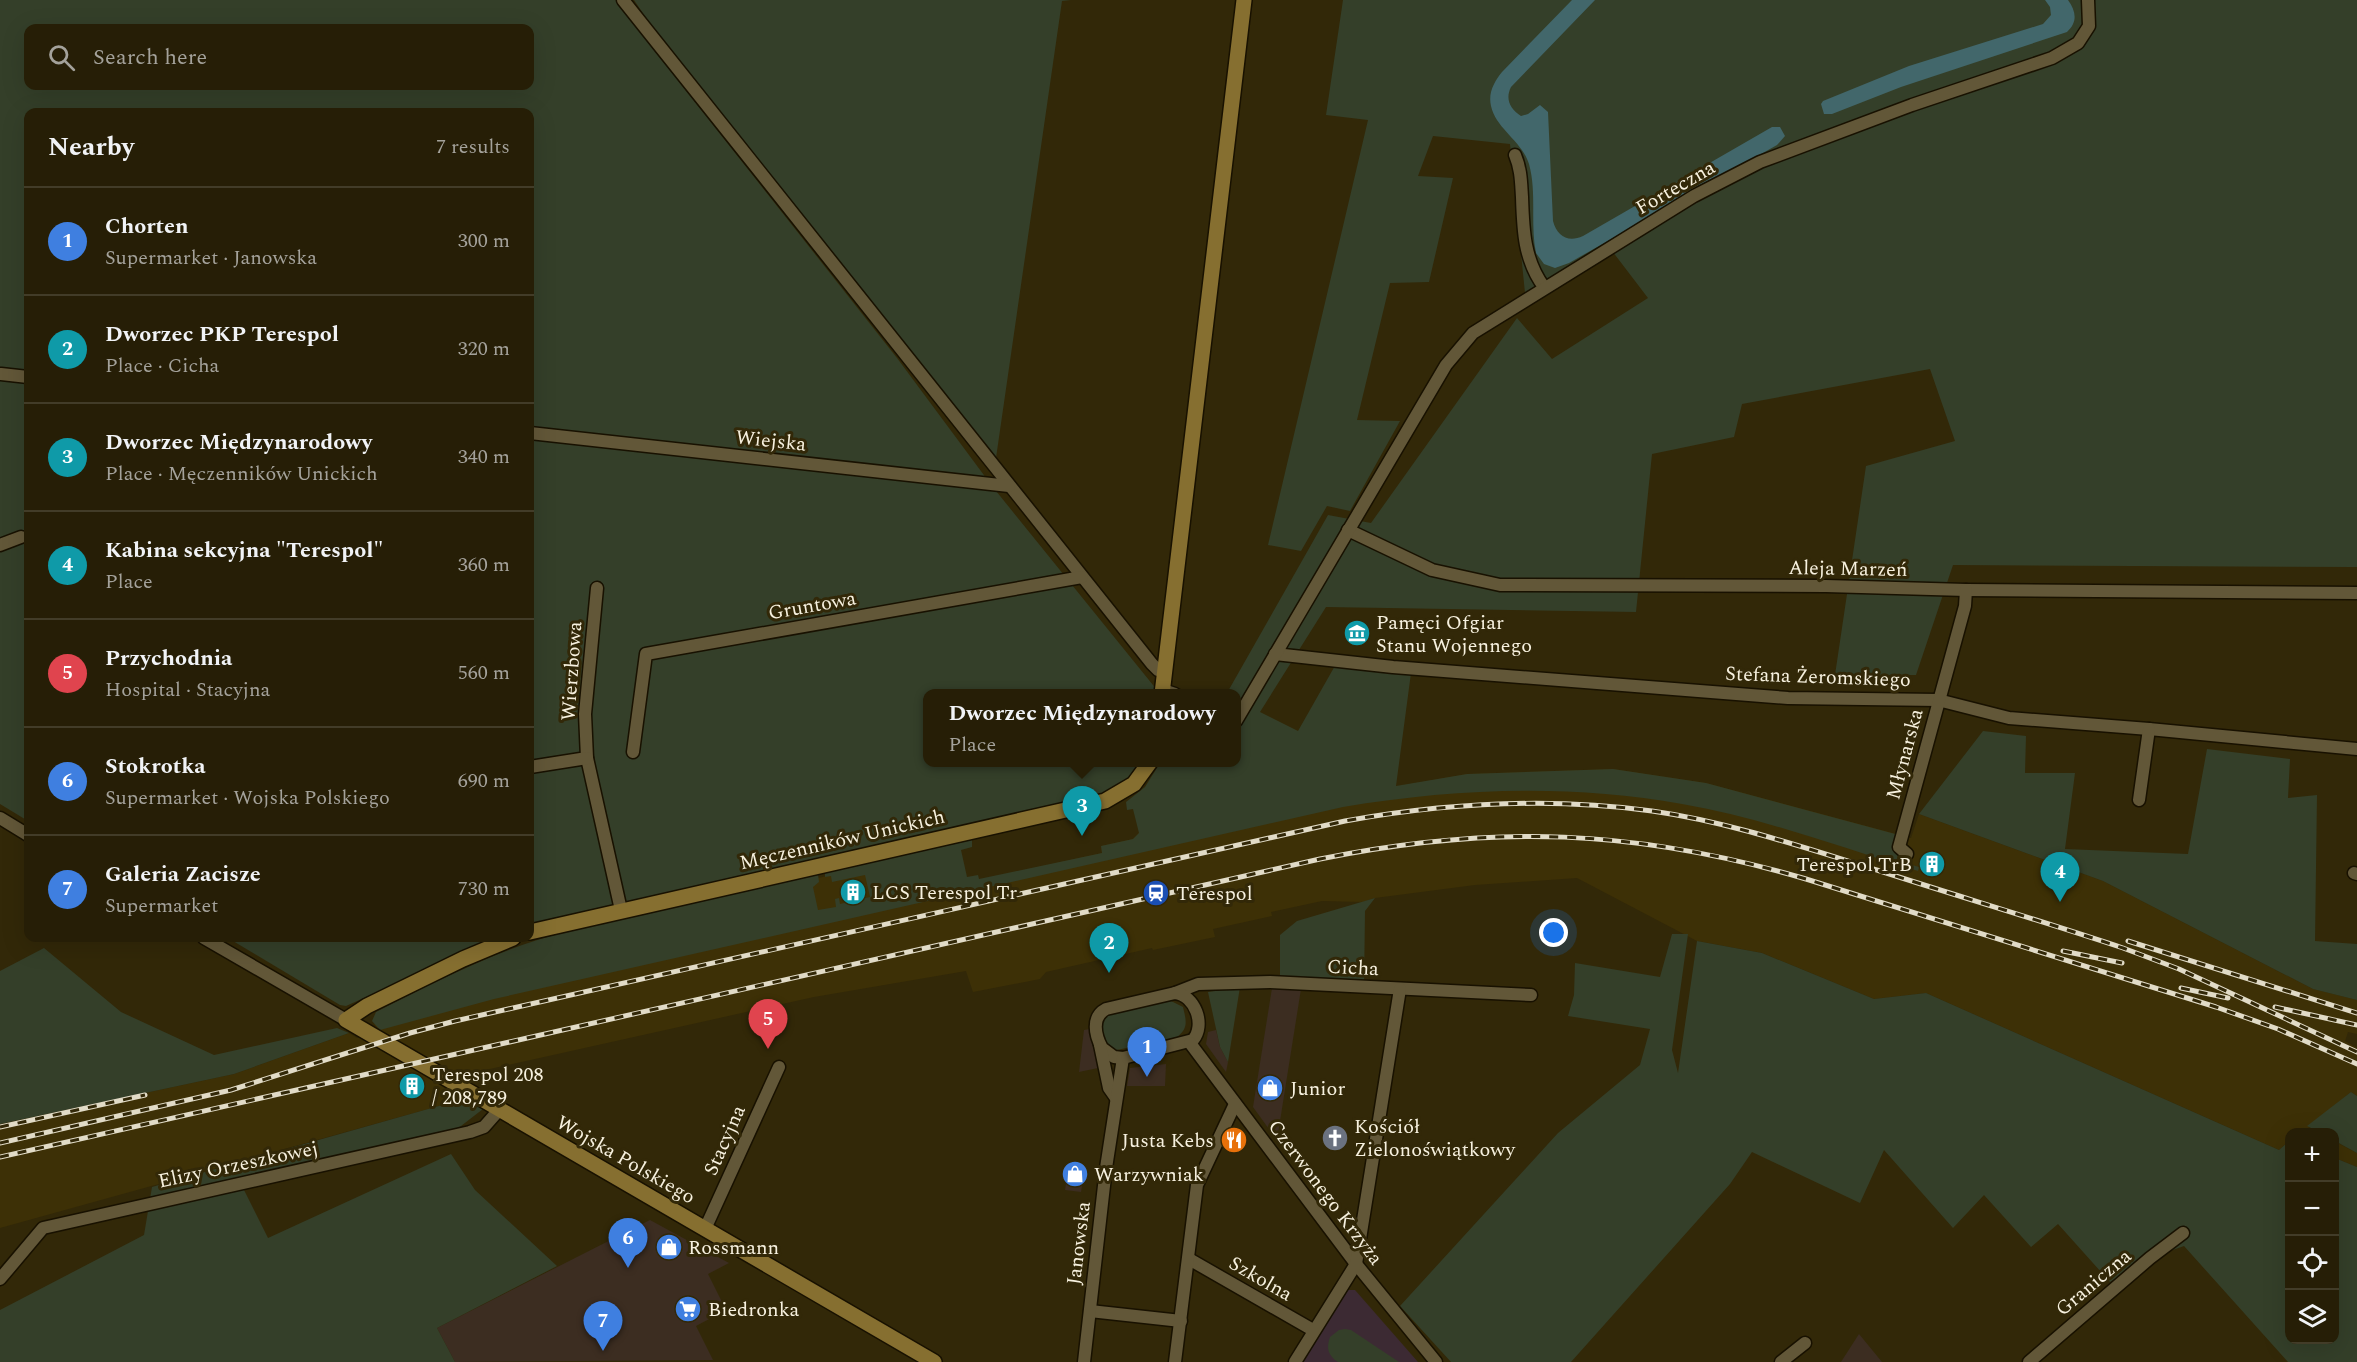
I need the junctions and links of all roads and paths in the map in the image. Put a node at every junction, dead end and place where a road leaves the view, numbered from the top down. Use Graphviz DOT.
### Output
graph roads {
  1 [pos="623,0"];
  2 [pos="1244,0"];
  3 [pos="2089,1"];
  4 [pos="1515,155"];
  5 [pos="1544,287"];
  6 [pos="1,374"];
  7 [pos="24,377"];
  8 [pos="534,433"];
  9 [pos="1008,486"];
  10 [pos="1350,525"];
  11 [pos="21,537"];
  12 [pos="0,545"];
  13 [pos="1082,577"];
  14 [pos="597,588"];
  15 [pos="1966,590"];
  16 [pos="2357,593"];
  17 [pos="1275,654"];
  18 [pos="1165,672"];
  19 [pos="1167,689"];
  20 [pos="1938,700"];
  21 [pos="1241,712"];
  22 [pos="2149,729"];
  23 [pos="2357,749"];
  24 [pos="633,752"];
  25 [pos="587,758"];
  26 [pos="534,765"];
  27 [pos="1147,767"];
  28 [pos="2139,800"];
  29 [pos="0,818"];
  30 [pos="24,833"];
  31 [pos="1907,854"];
  32 [pos="621,910"];
  33 [pos="534,931"];
  34 [pos="211,942"];
  35 [pos="504,942"];
  36 [pos="1400,989"];
  37 [pos="1175,993"];
  38 [pos="1531,995"];
  39 [pos="346,1020"];
  40 [pos="1190,1043"];
  41 [pos="1100,1044"];
  42 [pos="1123,1058"];
  43 [pos="779,1067"];
  44 [pos="1116,1098"];
  45 [pos="1235,1104"];
  46 [pos="500,1110"];
  47 [pos="705,1229"];
  48 [pos="2183,1233"];
  49 [pos="1189,1259"];
  50 [pos="1356,1264"];
  51 [pos="0,1280"];
  52 [pos="1090,1311"];
  53 [pos="1181,1321"];
  54 [pos="1313,1330"];
  55 [pos="1805,1343"];
  56 [pos="2037,1360"];
  57 [pos="934,1362"];
  58 [pos="1084,1362"];
  59 [pos="1175,1362"];
  60 [pos="1295,1362"];
  61 [pos="1436,1362"];
  62 [pos="1781,1362"];
  1 -- 9 [label="street"];
  2 -- 18 [label="main road"];
  3 -- 5 [label="street, Forteczna"];
  4 -- 5 [label="street"];
  5 -- 10 [label="street, Forteczna"];
  6 -- 7 [label="street"];
  8 -- 9 [label="street, Wiejska"];
  9 -- 13 [label="street"];
  10 -- 15 [label="street, Aleja Marzeń"];
  10 -- 17 [label="street, Forteczna"];
  11 -- 12 [label="street"];
  13 -- 18 [label="street"];
  13 -- 24 [label="street, Gruntowa"];
  14 -- 25 [label="street, Wierzbowa"];
  15 -- 16 [label="street, Aleja Marzeń"];
  15 -- 20 [label="street, Młynarska"];
  17 -- 20 [label="street, Stefana Żeromskiego"];
  17 -- 21 [label="street, Forteczna"];
  18 -- 19 [label="main road"];
  20 -- 22 [label="street, Stefana Żeromskiego"];
  20 -- 31 [label="street, Młynarska"];
  22 -- 23 [label="street, Stefana Żeromskiego"];
  22 -- 28 [label="street"];
  25 -- 26 [label="street"];
  25 -- 32 [label="street, Wierzbowa"];
  27 -- 32 [label="main road, Męczenników Unickich"];
  29 -- 30 [label="street"];
  32 -- 33 [label="main road, Męczenników Unickich"];
  34 -- 39 [label="street, Wojska Polskiego"];
  35 -- 39 [label="main road"];
  36 -- 37 [label="street, Cicha"];
  36 -- 38 [label="street, Cicha"];
  36 -- 50 [label="street"];
  37 -- 40 [label="street"];
  37 -- 41 [label="street, Cicha"];
  39 -- 46 [label="main road, Wojska Polskiego"];
  40 -- 42 [label="street"];
  40 -- 45 [label="street, Czerwonego Krzyża"];
  41 -- 42 [label="street"];
  41 -- 44 [label="street, Cicha"];
  42 -- 44 [label="street, Janowska"];
  43 -- 47 [label="street, Stacyjna"];
  44 -- 52 [label="street, Janowska"];
  45 -- 49 [label="street"];
  45 -- 50 [label="street, Czerwonego Krzyża"];
  46 -- 47 [label="main road, Wojska Polskiego"];
  46 -- 51 [label="street, Elizy Orzeszkowej"];
  47 -- 57 [label="main road, Wojska Polskiego"];
  48 -- 56 [label="street, Graniczna"];
  49 -- 53 [label="street"];
  49 -- 54 [label="street, Szkolna"];
  50 -- 54 [label="street"];
  50 -- 61 [label="street, Czerwonego Krzyża"];
  52 -- 53 [label="street"];
  52 -- 58 [label="street, Janowska"];
  53 -- 59 [label="street"];
  54 -- 60 [label="street"];
  55 -- 62 [label="street"];
}
